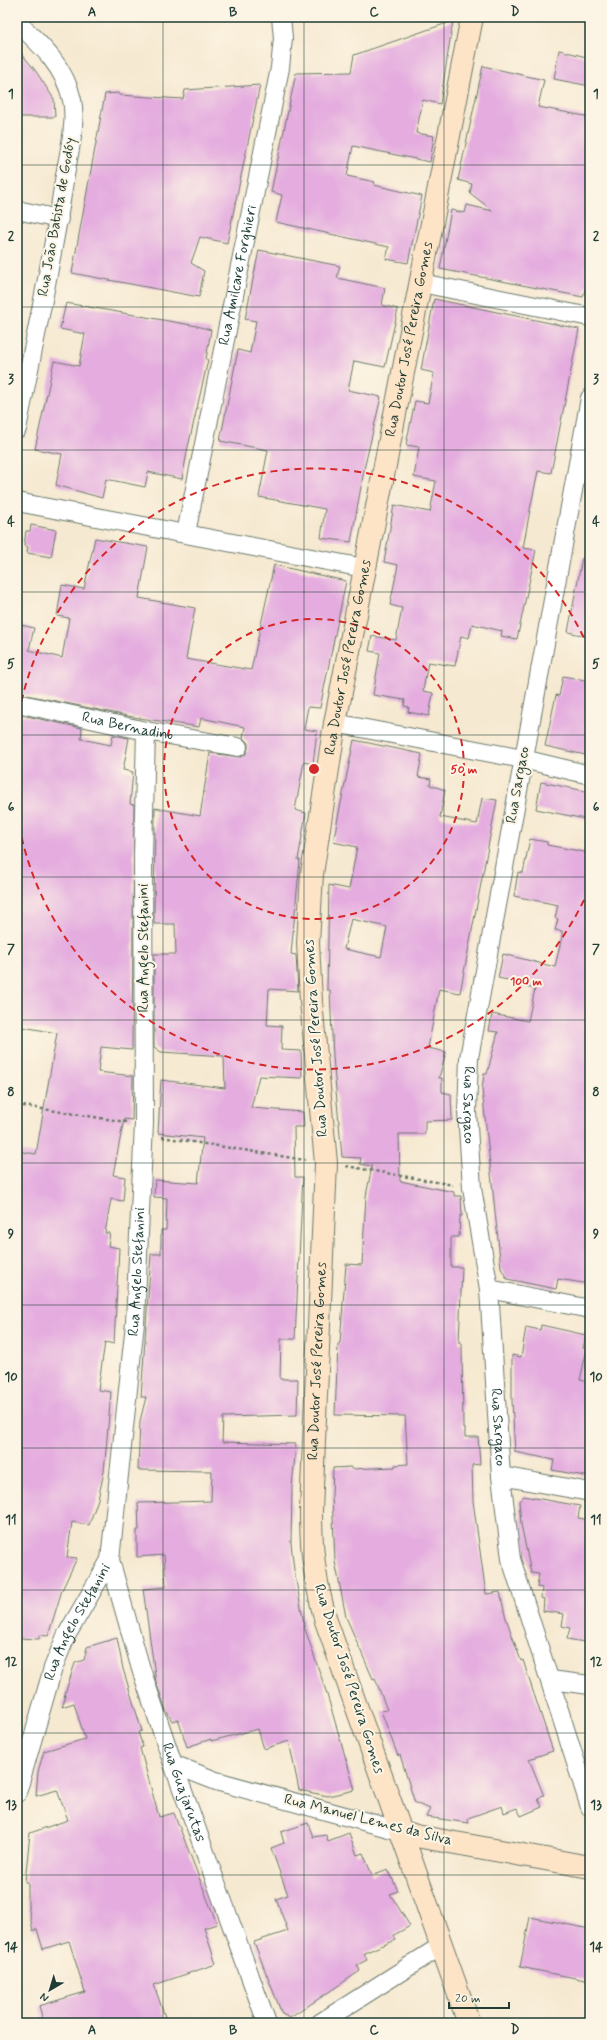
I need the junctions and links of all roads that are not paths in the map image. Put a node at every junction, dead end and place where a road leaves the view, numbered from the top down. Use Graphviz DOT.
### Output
graph roads {
  1 [pos="281,17"];
  2 [pos="472,17"];
  3 [pos="17,22"];
  4 [pos="17,210"];
  5 [pos="59,219"];
  6 [pos="421,283"];
  7 [pos="590,317"];
  8 [pos="590,398"];
  9 [pos="17,429"];
  10 [pos="17,502"];
  11 [pos="186,534"];
  12 [pos="364,568"];
  13 [pos="17,703"];
  14 [pos="335,723"];
  15 [pos="146,731"];
  16 [pos="238,747"];
  17 [pos="523,759"];
  18 [pos="590,775"];
  19 [pos="489,1289"];
  20 [pos="590,1309"];
  21 [pos="501,1476"];
  22 [pos="590,1492"];
  23 [pos="110,1560"];
  24 [pos="550,1680"];
  25 [pos="590,1685"];
  26 [pos="173,1764"];
  27 [pos="17,1793"];
  28 [pos="590,1807"];
  29 [pos="400,1831"];
  30 [pos="590,1867"];
  31 [pos="441,1946"];
  32 [pos="267,2023"];
  33 [pos="320,2023"];
  34 [pos="469,2023"];
  1 -- 11 [label="street, Rua Amilcare Forghieri"];
  2 -- 6 [label="main road, Rua Doutor José Pereira Gomes"];
  3 -- 5 [label="street, Rua João Batista de Godóy"];
  4 -- 5 [label="street"];
  5 -- 9 [label="street, Rua João Batista de Godóy"];
  6 -- 7 [label="street"];
  6 -- 12 [label="main road, Rua Doutor José Pereira Gomes"];
  8 -- 17 [label="street, Rua Sargaco"];
  10 -- 11 [label="street"];
  11 -- 12 [label="street"];
  12 -- 14 [label="main road, Rua Doutor José Pereira Gomes"];
  13 -- 15 [label="street, Rua Bernadino"];
  14 -- 17 [label="street"];
  14 -- 29 [label="main road, Rua Doutor José Pereira Gomes"];
  15 -- 16 [label="street, Rua Bernadino"];
  15 -- 23 [label="street, Rua Angelo Stefanini"];
  17 -- 18 [label="street"];
  17 -- 19 [label="street, Rua Sargaco"];
  19 -- 20 [label="street"];
  19 -- 21 [label="street, Rua Sargaco"];
  21 -- 22 [label="street"];
  21 -- 24 [label="street, Rua Sargaco"];
  23 -- 26 [label="street, Rua Guajarutas"];
  23 -- 27 [label="street, Rua Angelo Stefanini"];
  24 -- 25 [label="street"];
  24 -- 28 [label="street, Rua Sargaco"];
  26 -- 29 [label="street, Rua Manuel Lemes da Silva"];
  26 -- 32 [label="street, Rua Guajarutas"];
  29 -- 30 [label="main road, Rua Manuel Lemes da Silva"];
  29 -- 31 [label="main road, Rua Doutor José Pereira Gomes"];
  31 -- 33 [label="street"];
  31 -- 34 [label="main road, Rua Doutor José Pereira Gomes"];
}
